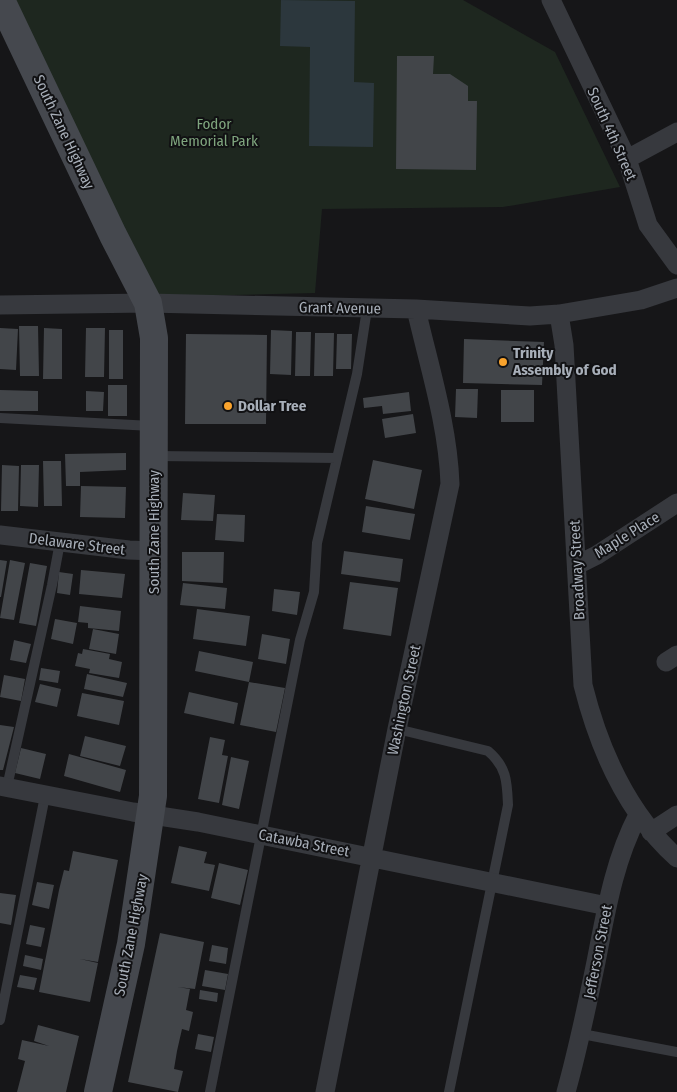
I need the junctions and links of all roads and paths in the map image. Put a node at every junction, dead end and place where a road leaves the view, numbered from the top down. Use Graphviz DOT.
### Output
graph roads {
  1 [pos="2,0"];
  2 [pos="551,0"];
  3 [pos="677,132"];
  4 [pos="627,159"];
  5 [pos="677,265"];
  6 [pos="677,288"];
  7 [pos="148,303"];
  8 [pos="0,305"];
  9 [pos="367,309"];
  10 [pos="416,309"];
  11 [pos="559,314"];
  12 [pos="0,418"];
  13 [pos="153,426"];
  14 [pos="153,456"];
  15 [pos="337,458"];
  16 [pos="677,503"];
  17 [pos="0,535"];
  18 [pos="60,542"];
  19 [pos="154,551"];
  20 [pos="576,565"];
  21 [pos="397,729"];
  22 [pos="3,787"];
  23 [pos="45,796"];
  24 [pos="638,815"];
  25 [pos="677,815"];
  26 [pos="151,816"];
  27 [pos="651,832"];
  28 [pos="259,835"];
  29 [pos="372,857"];
  30 [pos="677,858"];
  31 [pos="491,882"];
  32 [pos="607,906"];
  33 [pos="0,1020"];
  34 [pos="582,1034"];
  35 [pos="677,1052"];
  36 [pos="98,1092"];
  37 [pos="210,1092"];
  38 [pos="325,1092"];
  39 [pos="449,1092"];
  40 [pos="566,1092"];
  1 -- 7 [label="street, South Zane Highway"];
  2 -- 4 [label="street, South 4th Street"];
  3 -- 4 [label="street"];
  4 -- 5 [label="street, South 4th Street"];
  6 -- 11 [label="street, Grant Avenue"];
  7 -- 8 [label="street, Grant Avenue"];
  7 -- 9 [label="street, Grant Avenue"];
  7 -- 13 [label="street, South Zane Highway"];
  9 -- 10 [label="street, Grant Avenue"];
  9 -- 15 [label="lane"];
  10 -- 11 [label="street, Grant Avenue"];
  10 -- 21 [label="street, Washington Street"];
  11 -- 20 [label="street, Broadway Street"];
  12 -- 13 [label="lane"];
  13 -- 14 [label="street, South Zane Highway"];
  14 -- 15 [label="lane"];
  14 -- 19 [label="street, South Zane Highway"];
  15 -- 28 [label="lane"];
  16 -- 20 [label="street, Maple Place"];
  17 -- 18 [label="street, Delaware Street"];
  18 -- 19 [label="street, Delaware Street"];
  18 -- 22 [label="lane"];
  19 -- 26 [label="street, South Zane Highway"];
  20 -- 24 [label="street, Broadway Street"];
  21 -- 29 [label="street, Washington Street"];
  21 -- 31 [label="lane"];
  22 -- 23 [label="street, Catawba Street"];
  23 -- 26 [label="street, Catawba Street"];
  23 -- 33 [label="lane"];
  24 -- 27 [label="street, Broadway Street"];
  24 -- 32 [label="street, Jefferson Street"];
  25 -- 27 [label="street"];
  26 -- 28 [label="street, Catawba Street"];
  26 -- 36 [label="street, South Zane Highway"];
  27 -- 30 [label="street"];
  28 -- 29 [label="street, Catawba Street"];
  28 -- 37 [label="lane"];
  29 -- 31 [label="street, Catawba Street"];
  29 -- 38 [label="street, Washington Street"];
  31 -- 32 [label="street, Catawba Street"];
  31 -- 39 [label="lane"];
  32 -- 34 [label="street, Jefferson Street"];
  34 -- 35 [label="lane"];
  34 -- 40 [label="street, Jefferson Street"];
}
